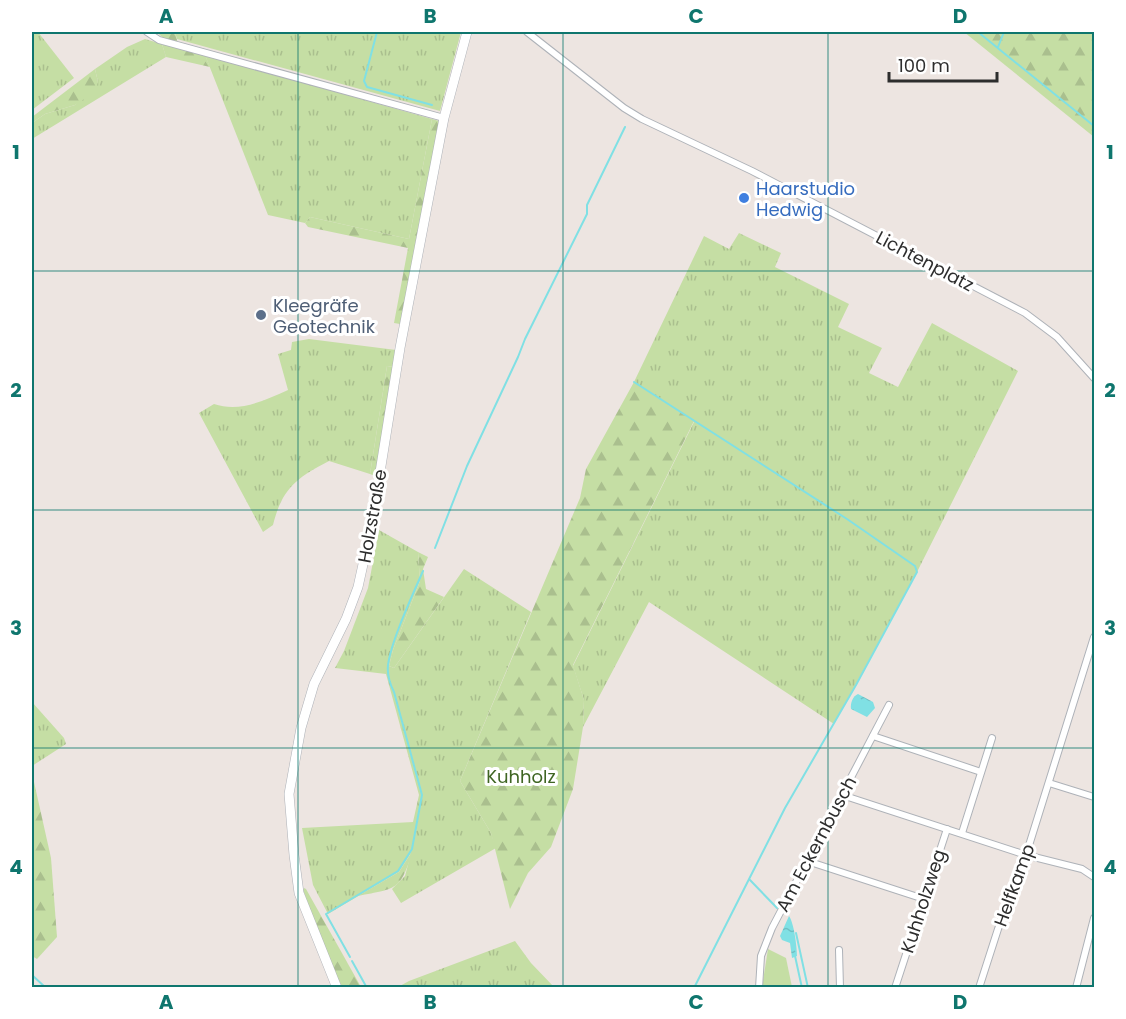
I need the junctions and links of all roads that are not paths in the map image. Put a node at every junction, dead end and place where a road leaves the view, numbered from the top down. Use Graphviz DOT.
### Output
graph roads {
  1 [pos="147,32"];
  2 [pos="467,32"];
  3 [pos="527,32"];
  4 [pos="444,118"];
  5 [pos="1095,378"];
  6 [pos="1095,637"];
  7 [pos="890,705"];
  8 [pos="873,736"];
  9 [pos="992,738"];
  10 [pos="981,772"];
  11 [pos="1049,783"];
  12 [pos="842,795"];
  13 [pos="1095,797"];
  14 [pos="947,829"];
  15 [pos="962,832"];
  16 [pos="1026,855"];
  17 [pos="807,861"];
  18 [pos="1095,877"];
  19 [pos="924,899"];
  20 [pos="1095,918"];
  21 [pos="839,950"];
  22 [pos="338,987"];
  23 [pos="759,987"];
  24 [pos="840,987"];
  25 [pos="895,987"];
  26 [pos="979,987"];
  27 [pos="1076,987"];
  1 -- 4 [label="street"];
  2 -- 4 [label="main road, Holzstraße"];
  3 -- 5 [label="street, Lichtenplatz"];
  4 -- 22 [label="main road, Holzstraße"];
  6 -- 11 [label="street, Helfkamp"];
  7 -- 8 [label="street, Am Eckernbusch"];
  8 -- 10 [label="street"];
  8 -- 12 [label="street, Am Eckernbusch"];
  9 -- 10 [label="street, Kuhholzweg"];
  10 -- 15 [label="street, Kuhholzweg"];
  11 -- 13 [label="street"];
  11 -- 16 [label="street, Helfkamp"];
  12 -- 14 [label="street"];
  12 -- 17 [label="street, Am Eckernbusch"];
  14 -- 15 [label="street, Kuhholzweg"];
  14 -- 19 [label="street, Kuhholzweg"];
  15 -- 16 [label="street, Kuhholzweg"];
  16 -- 18 [label="street, Kuhholzweg"];
  16 -- 26 [label="street, Helfkamp"];
  17 -- 19 [label="street"];
  17 -- 23 [label="street, Am Eckernbusch"];
  19 -- 25 [label="street, Kuhholzweg"];
  20 -- 27 [label="street"];
  21 -- 24 [label="street"];
}
